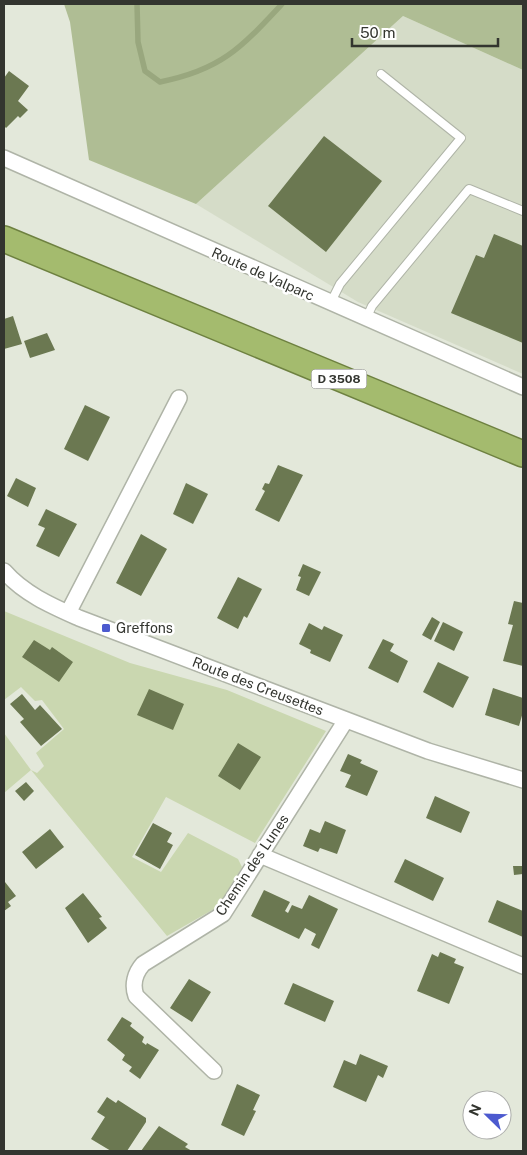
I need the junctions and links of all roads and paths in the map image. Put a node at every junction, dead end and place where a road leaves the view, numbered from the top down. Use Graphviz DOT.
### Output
graph roads {
  1 [pos="381,74"];
  2 [pos="4,158"];
  3 [pos="523,211"];
  4 [pos="4,240"];
  5 [pos="330,304"];
  6 [pos="366,320"];
  7 [pos="523,387"];
  8 [pos="179,398"];
  9 [pos="523,454"];
  10 [pos="4,572"];
  11 [pos="68,613"];
  12 [pos="346,720"];
  13 [pos="523,780"];
  14 [pos="260,855"];
  15 [pos="523,966"];
  16 [pos="214,1071"];
  1 -- 5 [label="lane"];
  2 -- 5 [label="street, Route de Valparc"];
  3 -- 6 [label="lane"];
  4 -- 9 [label="highway, D 3508"];
  5 -- 6 [label="street, Route de Valparc"];
  6 -- 7 [label="street, Route de Valparc"];
  8 -- 11 [label="street"];
  10 -- 11 [label="street, Route des Creusettes"];
  11 -- 12 [label="street, Route des Creusettes"];
  12 -- 13 [label="street, Route des Creusettes"];
  12 -- 14 [label="street, Chemin des Lunes"];
  14 -- 15 [label="street"];
  14 -- 16 [label="street, Chemin des Lunes"];
}
